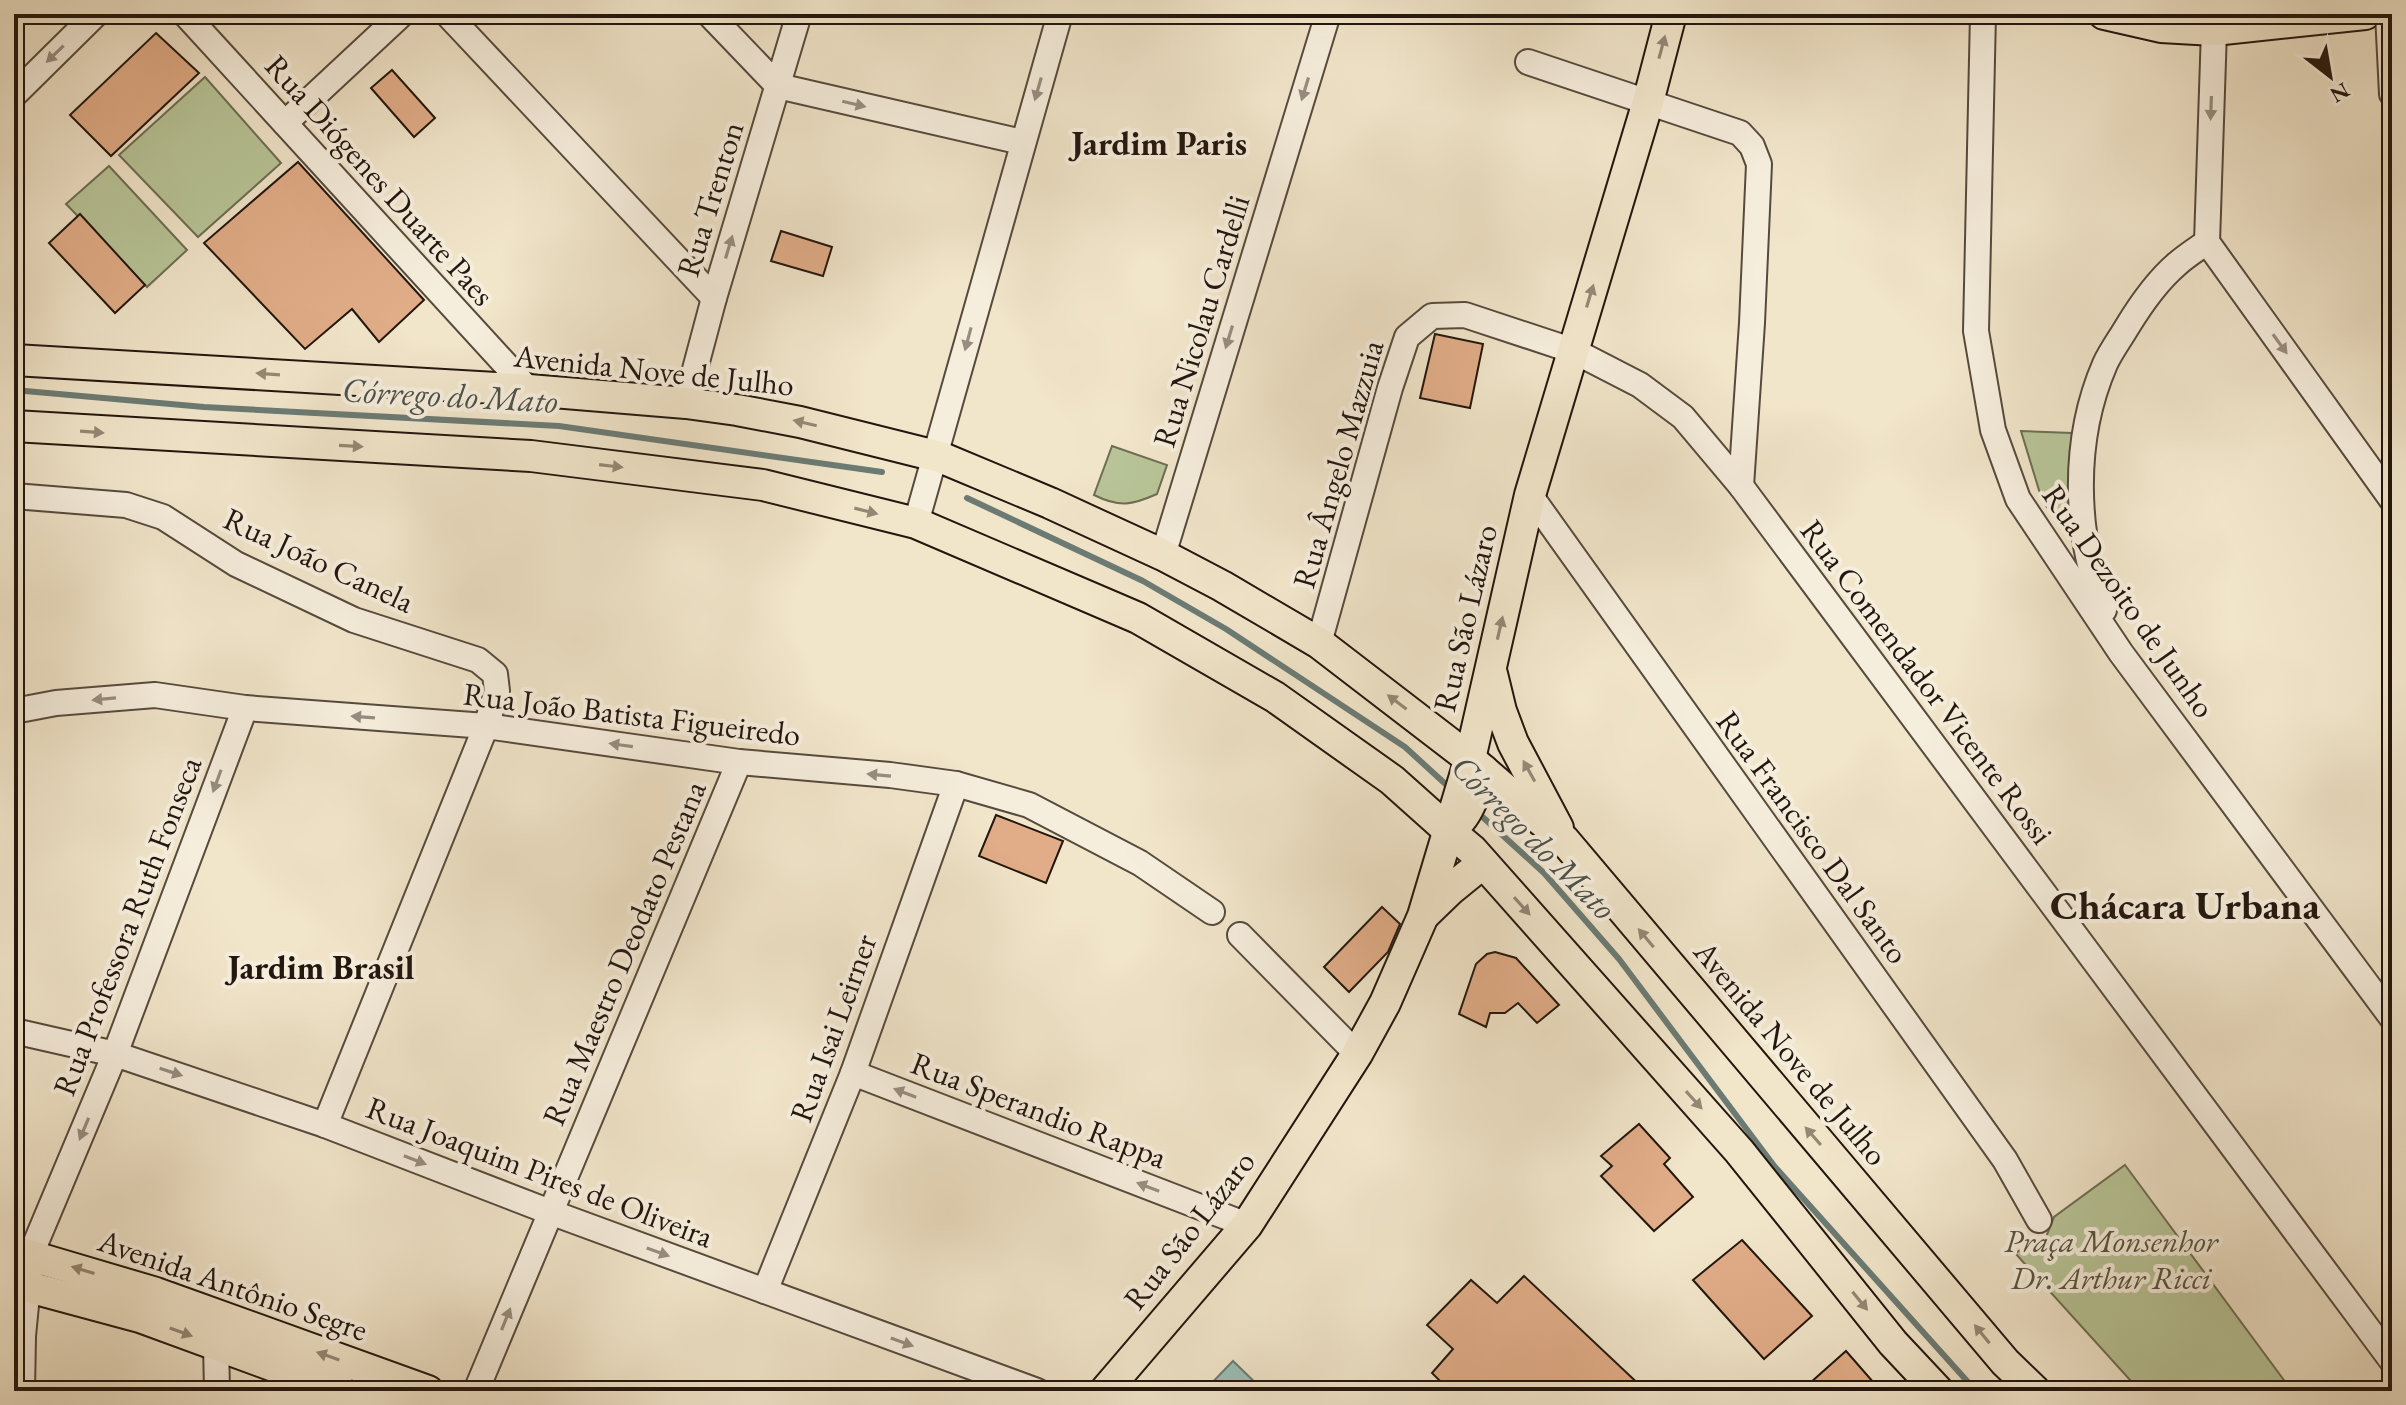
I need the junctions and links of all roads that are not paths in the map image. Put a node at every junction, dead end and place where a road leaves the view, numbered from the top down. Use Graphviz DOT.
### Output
graph roads {
  1 [pos="96,14"];
  2 [pos="185,14"];
  3 [pos="402,14"];
  4 [pos="447,14"];
  5 [pos="709,14"];
  6 [pos="799,14"];
  7 [pos="1060,14"];
  8 [pos="1328,14"];
  9 [pos="1671,14"];
  10 [pos="1983,14"];
  11 [pos="2104,14"];
  12 [pos="2365,14"];
  13 [pos="2388,14"];
  14 [pos="2261,19"];
  15 [pos="2214,30"];
  16 [pos="1528,62"];
  17 [pos="778,86"];
  18 [pos="2392,94"];
  19 [pos="14,95"];
  20 [pos="1648,102"];
  21 [pos="285,123"];
  22 [pos="1022,142"];
  23 [pos="2207,242"];
  24 [pos="714,298"];
  25 [pos="1574,351"];
  26 [pos="14,360"];
  27 [pos="529,390"];
  28 [pos="686,403"];
  29 [pos="14,426"];
  30 [pos="933,462"];
  31 [pos="1741,486"];
  32 [pos="1530,495"];
  33 [pos="14,496"];
  34 [pos="2392,500"];
  35 [pos="918,513"];
  36 [pos="1163,555"];
  37 [pos="1319,643"];
  38 [pos="2121,653"];
  39 [pos="1490,669"];
  40 [pos="245,708"];
  41 [pos="14,711"];
  42 [pos="486,726"];
  43 [pos="739,762"];
  44 [pos="1473,774"];
  45 [pos="956,784"];
  46 [pos="1453,823"];
  47 [pos="1564,840"];
  48 [pos="1483,863"];
  49 [pos="1212,912"];
  50 [pos="1423,916"];
  51 [pos="1240,935"];
  52 [pos="2392,1018"];
  53 [pos="14,1031"];
  54 [pos="115,1054"];
  55 [pos="1357,1054"];
  56 [pos="853,1073"];
  57 [pos="325,1125"];
  58 [pos="550,1212"];
  59 [pos="2039,1220"];
  60 [pos="1247,1225"];
  61 [pos="22,1252"];
  62 [pos="20,1284"];
  63 [pos="765,1291"];
  64 [pos="216,1344"];
  65 [pos="2392,1361"];
  66 [pos="22,1391"];
  67 [pos="217,1391"];
  68 [pos="342,1391"];
  69 [pos="428,1391"];
  70 [pos="476,1391"];
  71 [pos="1037,1391"];
  72 [pos="1105,1391"];
  73 [pos="1938,1391"];
  74 [pos="2035,1391"];
  1 -- 19 [label="street, one-way"];
  2 -- 21 [label="street, Rua Diógenes Duarte Paes"];
  3 -- 21 [label="street"];
  4 -- 24 [label="street"];
  5 -- 17 [label="street"];
  6 -- 17 [label="street, Rua Trenton"];
  7 -- 22 [label="street, one-way"];
  8 -- 36 [label="street, Rua Nicolau Cardelli, one-way"];
  20 -- 9 [label="main road, Rua São Lázaro, one-way"];
  10 -- 38 [label="street, Rua Dezoito de Junho"];
  11 -- 15 [label="main road"];
  12 -- 14 [label="main road"];
  13 -- 18 [label="street"];
  14 -- 15 [label="main road"];
  15 -- 23 [label="street, one-way"];
  16 -- 20 [label="street"];
  17 -- 22 [label="street, one-way"];
  24 -- 17 [label="street, Rua Trenton, one-way"];
  25 -- 20 [label="main road, Rua São Lázaro, one-way"];
  20 -- 31 [label="street"];
  21 -- 27 [label="street, Rua Diógenes Duarte Paes"];
  22 -- 30 [label="street, one-way"];
  23 -- 34 [label="street, one-way"];
  23 -- 38 [label="street"];
  24 -- 28 [label="street, Rua Trenton"];
  25 -- 31 [label="street, Rua Comendador Vicente Rossi"];
  25 -- 32 [label="main road, Rua São Lázaro"];
  25 -- 37 [label="street, Rua Ângelo Mazzuia"];
  27 -- 26 [label="main road, Avenida Nove de Julho, one-way"];
  27 -- 28 [label="main road, Avenida Nove de Julho"];
  30 -- 28 [label="main road, Avenida Nove de Julho, one-way"];
  29 -- 35 [label="main road, one-way"];
  30 -- 35 [label="street"];
  30 -- 36 [label="main road, Avenida Nove de Julho"];
  31 -- 65 [label="street, Rua Comendador Vicente Rossi"];
  39 -- 32 [label="main road, Rua São Lázaro, one-way"];
  32 -- 59 [label="street, Rua Francisco Dal Santo"];
  33 -- 42 [label="street, Rua João Canela"];
  35 -- 46 [label="main road"];
  36 -- 37 [label="main road, Avenida Nove de Julho"];
  44 -- 37 [label="main road, Avenida Nove de Julho, one-way"];
  38 -- 52 [label="street, Rua Dezoito de Junho"];
  39 -- 44 [label="main road, Rua São Lázaro"];
  47 -- 39 [label="main road, one-way"];
  40 -- 41 [label="street, Rua João Batista Figueiredo, one-way"];
  42 -- 40 [label="street, Rua João Batista Figueiredo, one-way"];
  40 -- 54 [label="street, Rua Professora Ruth Fonseca, one-way"];
  43 -- 42 [label="street, Rua João Batista Figueiredo, one-way"];
  42 -- 57 [label="street"];
  45 -- 43 [label="street, Rua João Batista Figueiredo, one-way"];
  43 -- 58 [label="street, Rua Maestro Deodato Pestana"];
  44 -- 46 [label="main road, Rua São Lázaro"];
  44 -- 47 [label="main road, Avenida Nove de Julho"];
  45 -- 49 [label="street, Rua João Batista Figueiredo"];
  45 -- 56 [label="street, Rua Isai Leirner"];
  46 -- 48 [label="main road"];
  46 -- 50 [label="main road, Rua São Lázaro"];
  74 -- 47 [label="main road, Avenida Nove de Julho, one-way"];
  48 -- 50 [label="main road"];
  48 -- 73 [label="main road, one-way"];
  50 -- 55 [label="main road, Rua São Lázaro"];
  51 -- 55 [label="street"];
  53 -- 54 [label="street, Rua Joaquim Pires de Oliveira"];
  54 -- 57 [label="street, Rua Joaquim Pires de Oliveira, one-way"];
  54 -- 61 [label="street, Rua Professora Ruth Fonseca, one-way"];
  55 -- 60 [label="main road, Rua São Lázaro"];
  60 -- 56 [label="street, Rua Sperandio Rappa, one-way"];
  56 -- 63 [label="street, Rua Isai Leirner"];
  57 -- 58 [label="street, Rua Joaquim Pires de Oliveira, one-way"];
  58 -- 63 [label="street, Rua Joaquim Pires de Oliveira, one-way"];
  70 -- 58 [label="street, Rua Maestro Deodato Pestana, one-way"];
  60 -- 72 [label="main road, Rua São Lázaro"];
  61 -- 62 [label="street, Rua Professora Ruth Fonseca"];
  69 -- 61 [label="main road, Avenida Antônio Segre, one-way"];
  62 -- 64 [label="main road, Avenida Antônio Segre, one-way"];
  62 -- 66 [label="street, Rua Professora Ruth Fonseca"];
  63 -- 71 [label="street, Rua Joaquim Pires de Oliveira, one-way"];
  64 -- 67 [label="street"];
  64 -- 68 [label="main road, Avenida Antônio Segre"];
}
